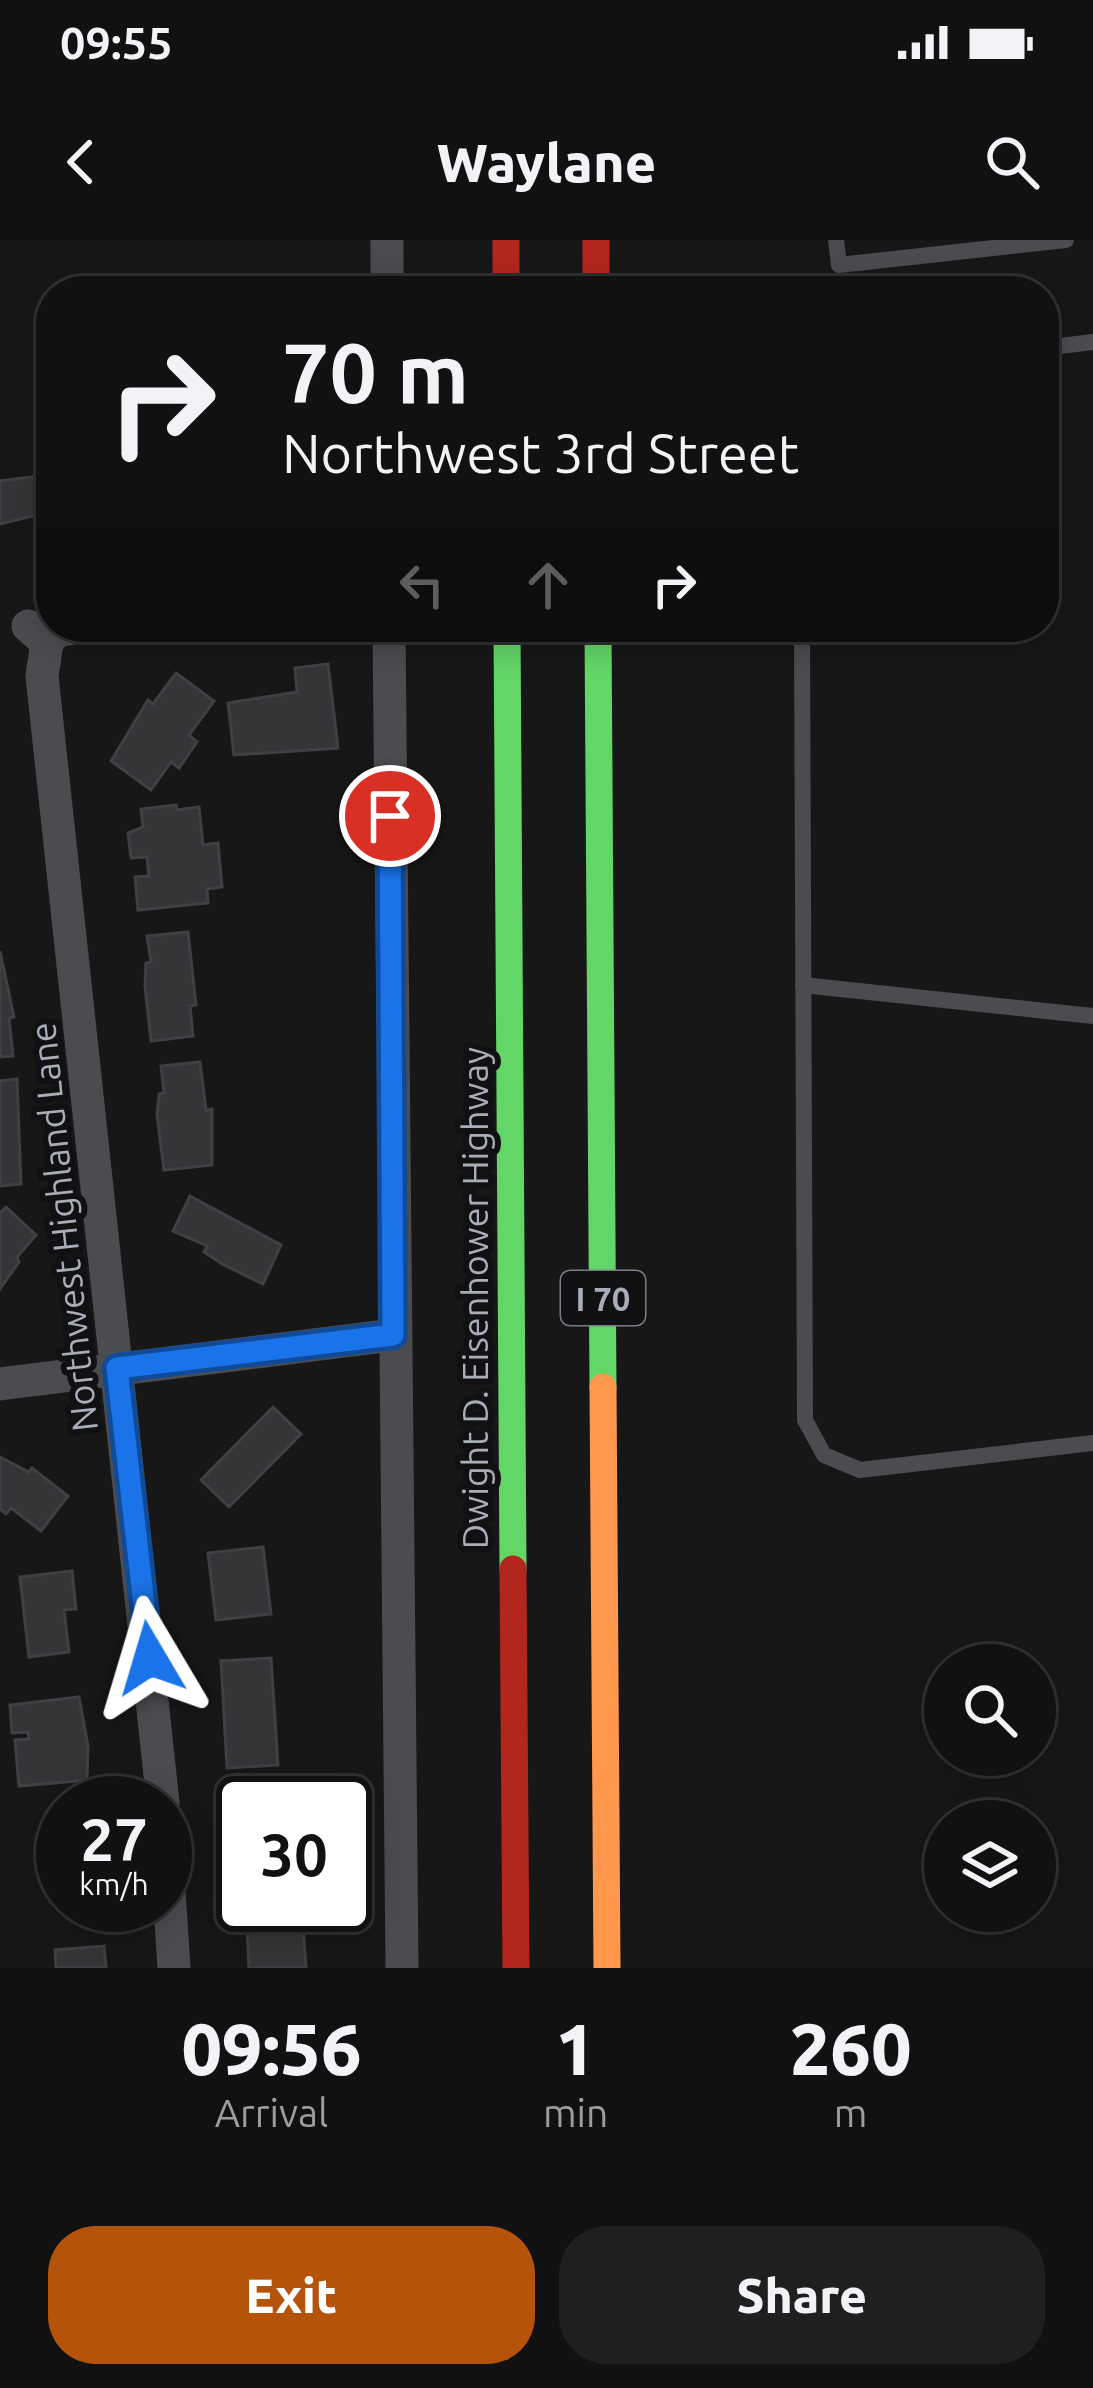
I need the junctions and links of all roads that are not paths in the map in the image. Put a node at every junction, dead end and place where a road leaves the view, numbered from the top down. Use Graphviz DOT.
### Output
graph roads {
  1 [pos="387,240"];
  2 [pos="506,240"];
  3 [pos="596,240"];
  4 [pos="836,240"];
  5 [pos="1066,240"];
  6 [pos="387,276"];
  7 [pos="506,276"];
  8 [pos="596,276"];
  9 [pos="1093,342"];
  10 [pos="1059,346"];
  11 [pos="38,642"];
  12 [pos="389,642"];
  13 [pos="507,642"];
  14 [pos="598,642"];
  15 [pos="802,642"];
  16 [pos="803,985"];
  17 [pos="1093,1016"];
  18 [pos="393,1335"];
  19 [pos="117,1368"];
  20 [pos="0,1384"];
  21 [pos="1093,1443"];
  22 [pos="161,1776"];
  23 [pos="172,1932"];
  24 [pos="174,1968"];
  25 [pos="402,1968"];
  26 [pos="516,1968"];
  27 [pos="607,1968"];
  1 -- 6 [label="street"];
  2 -- 7 [label="highway"];
  3 -- 8 [label="highway"];
  4 -- 5 [label="lane"];
  9 -- 10 [label="lane"];
  11 -- 19 [label="street, Northwest Highland Lane"];
  12 -- 18 [label="street"];
  13 -- 26 [label="highway, Dwight D. Eisenhower Highway / I 70"];
  14 -- 27 [label="highway, I 70"];
  15 -- 16 [label="lane"];
  16 -- 17 [label="lane"];
  16 -- 21 [label="lane"];
  18 -- 19 [label="street"];
  18 -- 25 [label="street"];
  19 -- 20 [label="street"];
  19 -- 22 [label="street, Northwest Highland Lane"];
  23 -- 24 [label="street"];
}
